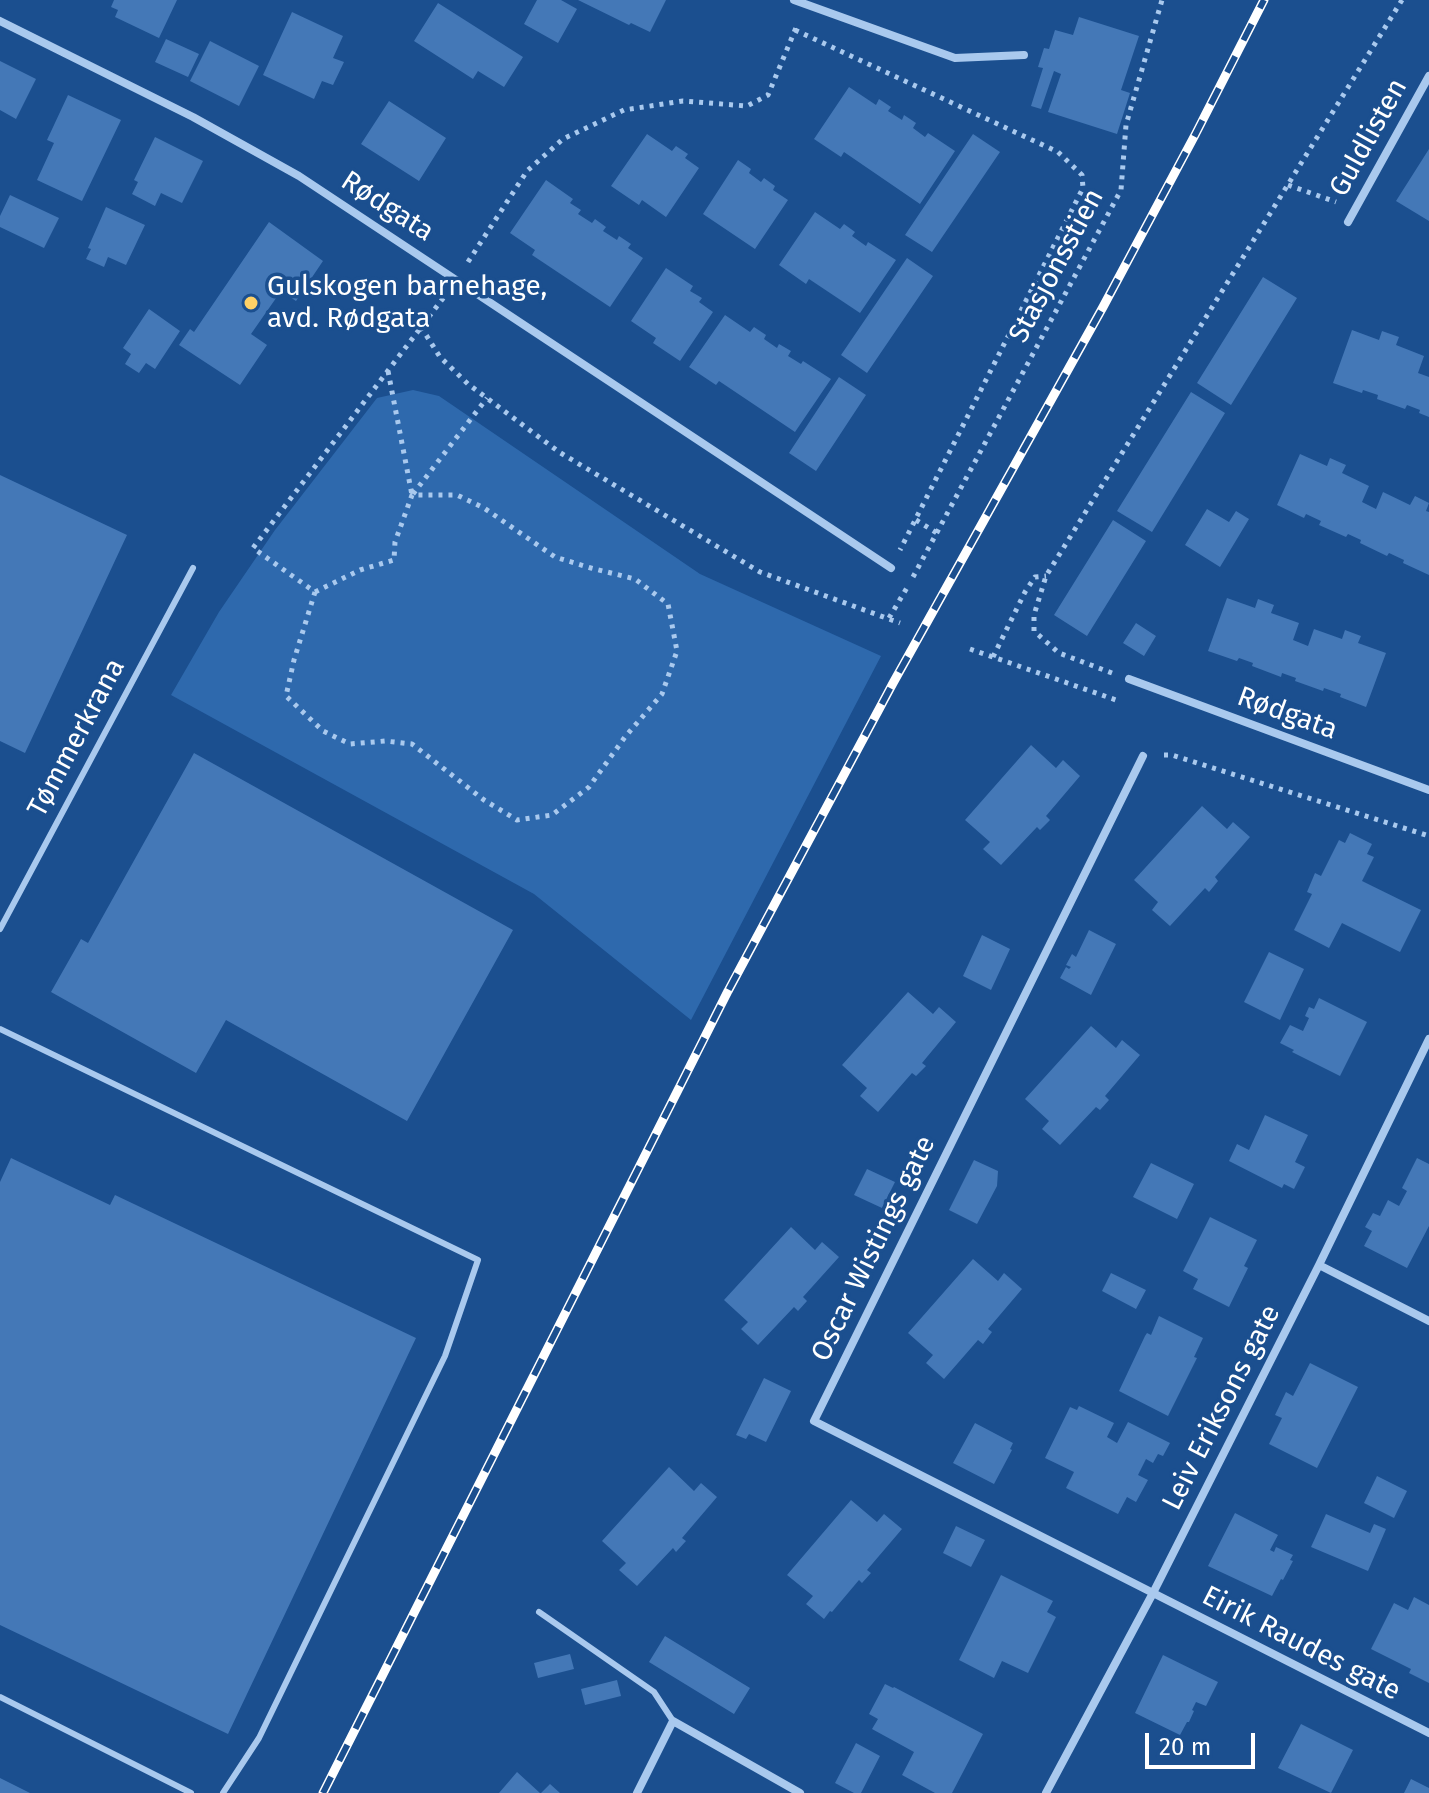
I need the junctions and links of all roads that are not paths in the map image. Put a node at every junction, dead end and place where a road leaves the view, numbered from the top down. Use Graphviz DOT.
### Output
graph roads {
  1 [pos="794,0"];
  2 [pos="0,21"];
  3 [pos="1024,55"];
  4 [pos="1429,76"];
  5 [pos="1348,222"];
  6 [pos="193,568"];
  7 [pos="891,568"];
  8 [pos="1129,679"];
  9 [pos="1143,756"];
  10 [pos="1429,790"];
  11 [pos="0,929"];
  12 [pos="0,1029"];
  13 [pos="1429,1039"];
  14 [pos="1319,1265"];
  15 [pos="1429,1321"];
  16 [pos="1153,1593"];
  17 [pos="539,1612"];
  18 [pos="0,1697"];
  19 [pos="673,1721"];
  20 [pos="1429,1733"];
  21 [pos="191,1793"];
  22 [pos="223,1793"];
  23 [pos="637,1793"];
  24 [pos="800,1793"];
  25 [pos="1046,1793"];
  1 -- 3 [label="street"];
  2 -- 7 [label="street, Rødgata"];
  4 -- 5 [label="street, Guldlisten"];
  6 -- 11 [label="lane, Tømmerkrana"];
  8 -- 10 [label="street, Rødgata"];
  9 -- 16 [label="street, Oscar Wistings gate"];
  12 -- 22 [label="lane"];
  13 -- 14 [label="street, Leiv Eriksons gate"];
  14 -- 15 [label="street"];
  14 -- 16 [label="street, Leiv Eriksons gate"];
  16 -- 20 [label="street, Eirik Raudes gate"];
  16 -- 25 [label="street, Leiv Eriksons gate"];
  17 -- 19 [label="lane"];
  18 -- 21 [label="lane"];
  19 -- 23 [label="street"];
  19 -- 24 [label="street"];
}
